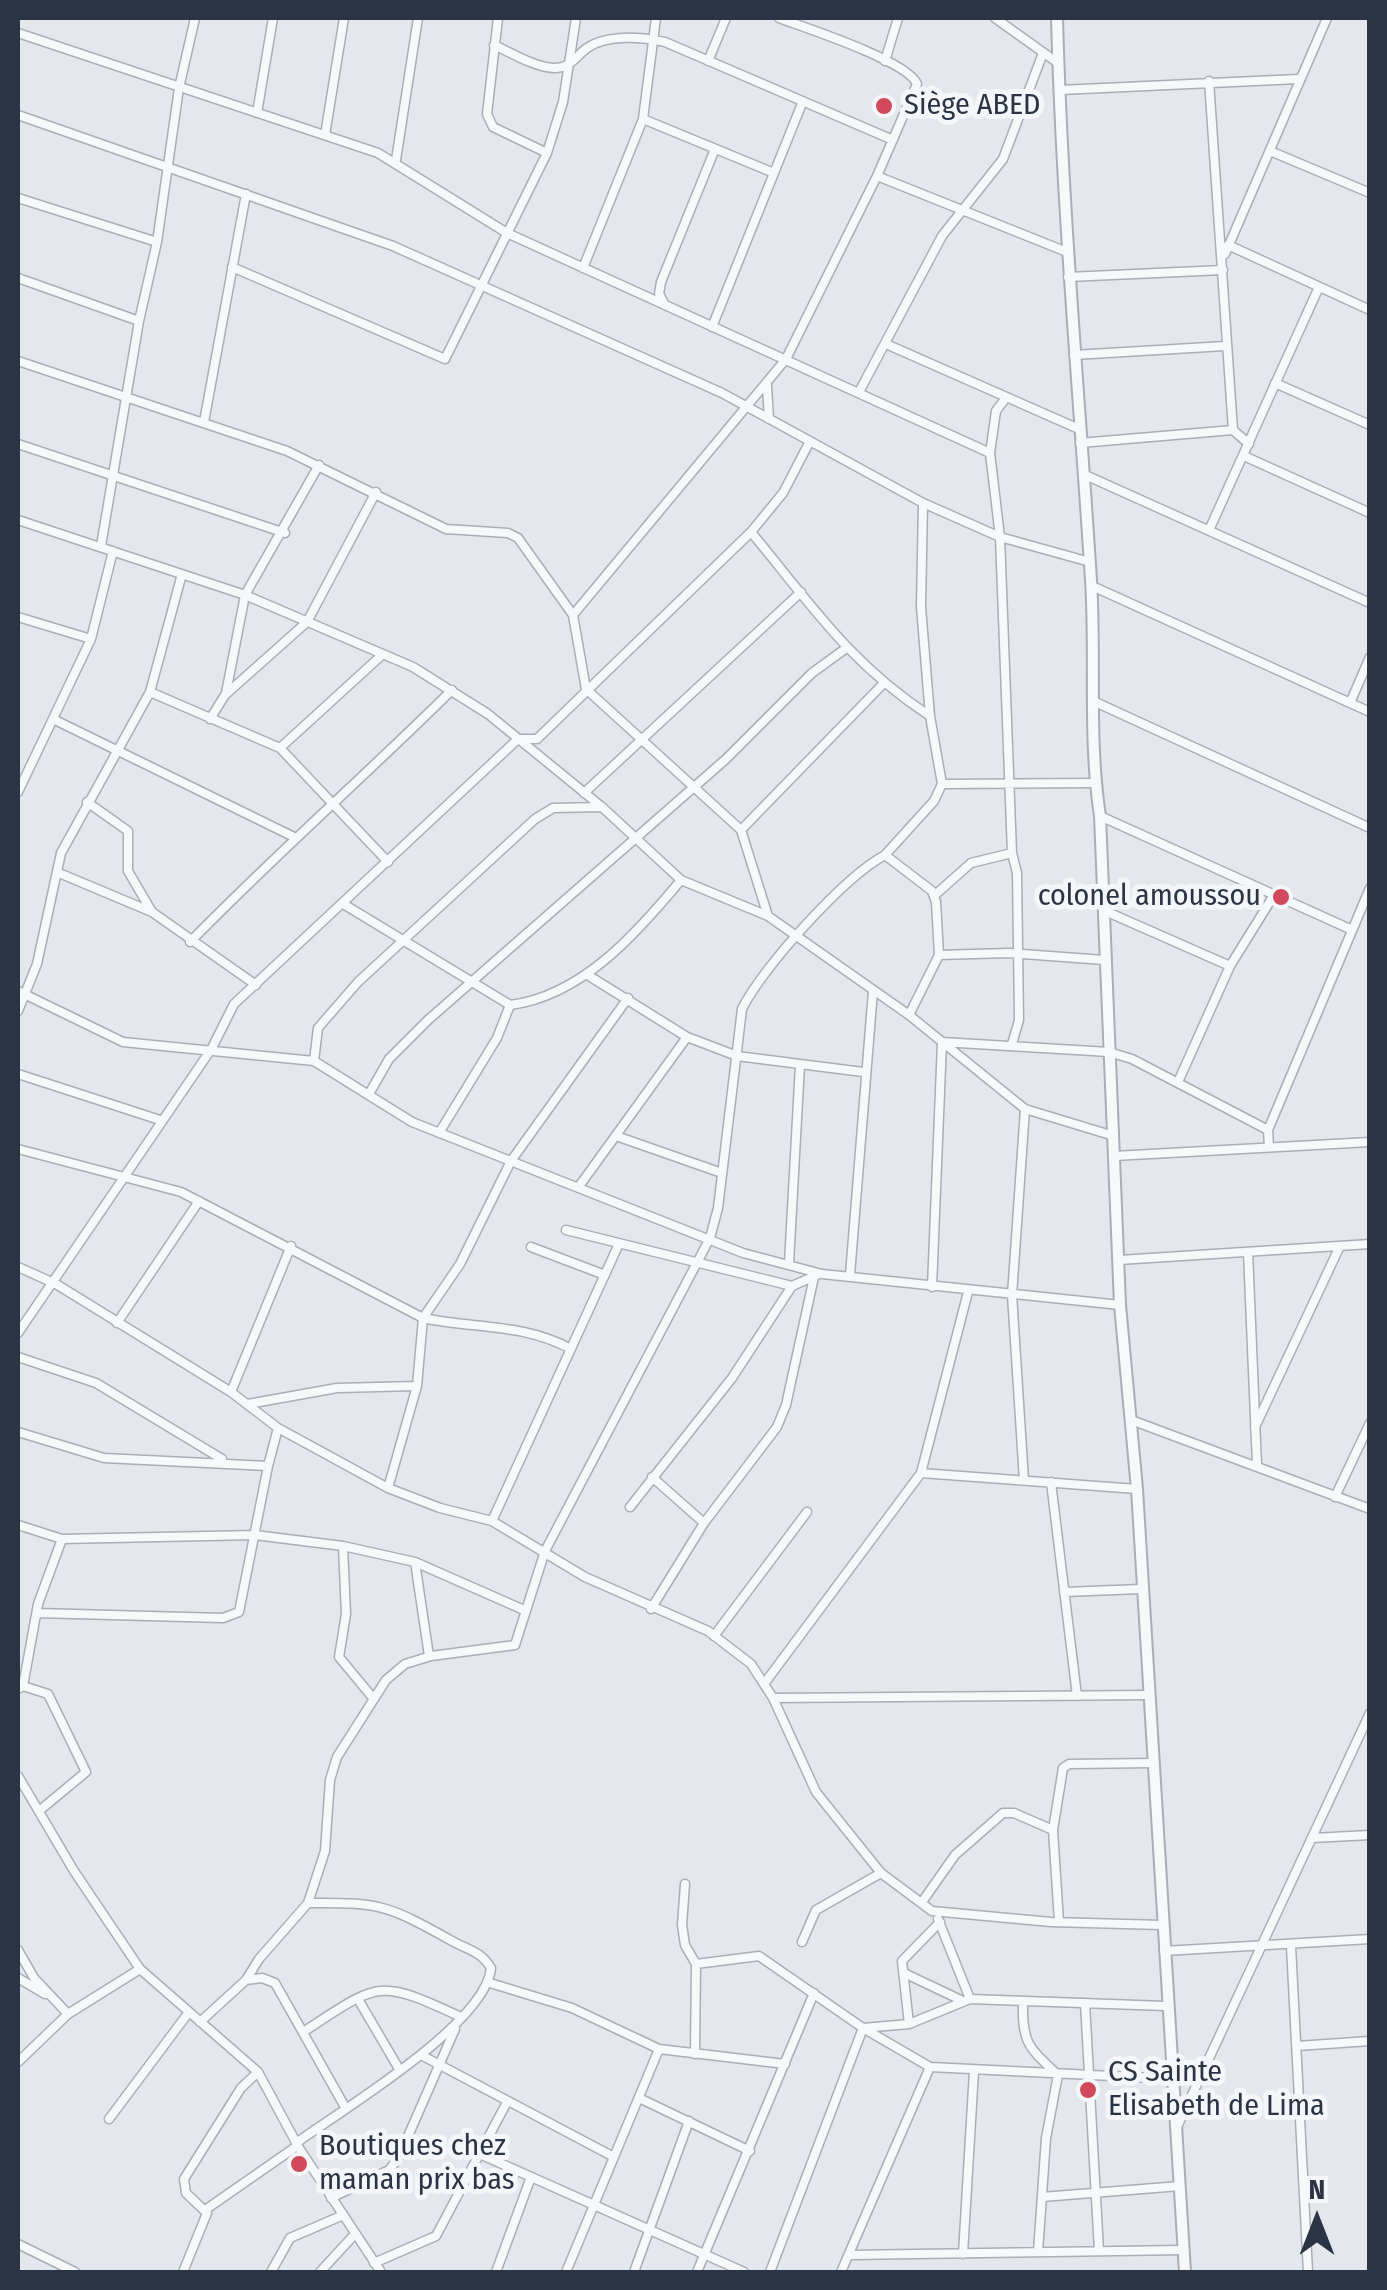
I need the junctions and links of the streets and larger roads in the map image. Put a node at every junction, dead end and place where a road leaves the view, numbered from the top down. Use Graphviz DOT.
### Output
graph roads {
  1 [pos="195,18"];
  2 [pos="272,18"];
  3 [pos="344,18"];
  4 [pos="418,18"];
  5 [pos="498,18"];
  6 [pos="576,18"];
  7 [pos="656,18"];
  8 [pos="726,18"];
  9 [pos="779,18"];
  10 [pos="815,18"];
  11 [pos="898,18"];
  12 [pos="995,18"];
  13 [pos="1057,18"];
  14 [pos="1327,18"];
  15 [pos="810,30"];
  16 [pos="18,33"];
  17 [pos="652,40"];
  18 [pos="494,45"];
  19 [pos="1043,53"];
  20 [pos="708,60"];
  21 [pos="885,60"];
  22 [pos="1058,63"];
  23 [pos="569,65"];
  24 [pos="1298,79"];
  25 [pos="1210,82"];
  26 [pos="178,88"];
  27 [pos="1060,90"];
  28 [pos="803,101"];
  29 [pos="257,113"];
  30 [pos="18,115"];
  31 [pos="643,119"];
  32 [pos="325,135"];
  33 [pos="893,140"];
  34 [pos="715,148"];
  35 [pos="1270,150"];
  36 [pos="547,154"];
  37 [pos="396,160"];
  38 [pos="167,166"];
  39 [pos="774,173"];
  40 [pos="877,176"];
  41 [pos="1368,188"];
  42 [pos="246,194"];
  43 [pos="18,198"];
  44 [pos="960,210"];
  45 [pos="508,233"];
  46 [pos="157,242"];
  47 [pos="1228,245"];
  48 [pos="1067,252"];
  49 [pos="1224,258"];
  50 [pos="232,267"];
  51 [pos="583,268"];
  52 [pos="1224,270"];
  53 [pos="18,278"];
  54 [pos="1068,278"];
  55 [pos="480,284"];
  56 [pos="1319,287"];
  57 [pos="664,305"];
  58 [pos="1370,310"];
  59 [pos="138,321"];
  60 [pos="712,326"];
  61 [pos="886,344"];
  62 [pos="1225,346"];
  63 [pos="1074,355"];
  64 [pos="786,359"];
  65 [pos="18,361"];
  66 [pos="1275,384"];
  67 [pos="766,386"];
  68 [pos="859,392"];
  69 [pos="1005,399"];
  70 [pos="128,400"];
  71 [pos="747,407"];
  72 [pos="769,419"];
  73 [pos="204,422"];
  74 [pos="1370,425"];
  75 [pos="1078,429"];
  76 [pos="1233,430"];
  77 [pos="810,441"];
  78 [pos="1080,442"];
  79 [pos="18,444"];
  80 [pos="1249,444"];
  81 [pos="990,452"];
  82 [pos="1244,456"];
  83 [pos="320,465"];
  84 [pos="1083,474"];
  85 [pos="114,477"];
  86 [pos="376,492"];
  87 [pos="923,502"];
  88 [pos="1370,513"];
  89 [pos="18,520"];
  90 [pos="1210,528"];
  91 [pos="284,532"];
  92 [pos="750,532"];
  93 [pos="1000,537"];
  94 [pos="101,546"];
  95 [pos="114,551"];
  96 [pos="1090,562"];
  97 [pos="182,574"];
  98 [pos="1092,586"];
  99 [pos="801,592"];
  100 [pos="245,595"];
  101 [pos="1370,604"];
  102 [pos="573,616"];
  103 [pos="18,617"];
  104 [pos="307,622"];
  105 [pos="91,639"];
  106 [pos="845,650"];
  107 [pos="382,654"];
  108 [pos="1370,657"];
  109 [pos="882,685"];
  110 [pos="586,689"];
  111 [pos="452,690"];
  112 [pos="150,692"];
  113 [pos="226,695"];
  114 [pos="1093,701"];
  115 [pos="1350,702"];
  116 [pos="1370,712"];
  117 [pos="930,716"];
  118 [pos="210,718"];
  119 [pos="55,720"];
  120 [pos="643,738"];
  121 [pos="518,739"];
  122 [pos="280,748"];
  123 [pos="116,752"];
  124 [pos="1009,783"];
  125 [pos="1095,783"];
  126 [pos="942,784"];
  127 [pos="693,787"];
  128 [pos="18,792"];
  129 [pos="584,793"];
  130 [pos="88,802"];
  131 [pos="335,806"];
  132 [pos="602,807"];
  133 [pos="1100,816"];
  134 [pos="1370,828"];
  135 [pos="741,830"];
  136 [pos="294,836"];
  137 [pos="637,838"];
  138 [pos="1012,853"];
  139 [pos="885,854"];
  140 [pos="388,862"];
  141 [pos="59,873"];
  142 [pos="680,880"];
  143 [pos="1370,888"];
  144 [pos="1274,895"];
  145 [pos="935,896"];
  146 [pos="345,905"];
  147 [pos="1104,911"];
  148 [pos="152,912"];
  149 [pos="768,916"];
  150 [pos="1350,929"];
  151 [pos="797,939"];
  152 [pos="406,941"];
  153 [pos="190,942"];
  154 [pos="1019,954"];
  155 [pos="939,955"];
  156 [pos="1104,960"];
  157 [pos="1230,966"];
  158 [pos="586,974"];
  159 [pos="472,982"];
  160 [pos="256,985"];
  161 [pos="873,990"];
  162 [pos="20,993"];
  163 [pos="628,998"];
  164 [pos="510,1005"];
  165 [pos="18,1010"];
  166 [pos="908,1014"];
  167 [pos="688,1037"];
  168 [pos="942,1042"];
  169 [pos="1012,1044"];
  170 [pos="212,1048"];
  171 [pos="1109,1052"];
  172 [pos="737,1056"];
  173 [pos="314,1061"];
  174 [pos="800,1065"];
  175 [pos="864,1072"];
  176 [pos="18,1074"];
  177 [pos="1178,1082"];
  178 [pos="369,1094"];
  179 [pos="1025,1109"];
  180 [pos="160,1120"];
  181 [pos="1268,1130"];
  182 [pos="438,1133"];
  183 [pos="619,1136"];
  184 [pos="1114,1136"];
  185 [pos="1370,1142"];
  186 [pos="1269,1147"];
  187 [pos="18,1149"];
  188 [pos="1114,1156"];
  189 [pos="512,1161"];
  190 [pos="719,1172"];
  191 [pos="126,1179"];
  192 [pos="580,1185"];
  193 [pos="199,1201"];
  194 [pos="566,1230"];
  195 [pos="710,1238"];
  196 [pos="1370,1244"];
  197 [pos="291,1246"];
  198 [pos="618,1246"];
  199 [pos="1340,1246"];
  200 [pos="531,1247"];
  201 [pos="1248,1252"];
  202 [pos="1119,1260"];
  203 [pos="697,1262"];
  204 [pos="789,1263"];
  205 [pos="18,1268"];
  206 [pos="605,1275"];
  207 [pos="818,1275"];
  208 [pos="850,1275"];
  209 [pos="56,1284"];
  210 [pos="792,1286"];
  211 [pos="932,1287"];
  212 [pos="968,1292"];
  213 [pos="1012,1295"];
  214 [pos="1120,1305"];
  215 [pos="423,1318"];
  216 [pos="116,1323"];
  217 [pos="18,1333"];
  218 [pos="571,1348"];
  219 [pos="18,1357"];
  220 [pos="417,1386"];
  221 [pos="231,1392"];
  222 [pos="248,1404"];
  223 [pos="1131,1420"];
  224 [pos="1370,1424"];
  225 [pos="278,1428"];
  226 [pos="1254,1430"];
  227 [pos="18,1432"];
  228 [pos="225,1461"];
  229 [pos="1256,1465"];
  230 [pos="268,1466"];
  231 [pos="921,1472"];
  232 [pos="652,1477"];
  233 [pos="1024,1480"];
  234 [pos="1051,1482"];
  235 [pos="388,1488"];
  236 [pos="1136,1489"];
  237 [pos="1335,1497"];
  238 [pos="630,1507"];
  239 [pos="1370,1508"];
  240 [pos="807,1512"];
  241 [pos="492,1520"];
  242 [pos="704,1522"];
  243 [pos="18,1525"];
  244 [pos="255,1534"];
  245 [pos="62,1539"];
  246 [pos="343,1546"];
  247 [pos="545,1551"];
  248 [pos="415,1562"];
  249 [pos="1141,1589"];
  250 [pos="1064,1592"];
  251 [pos="652,1609"];
  252 [pos="524,1610"];
  253 [pos="37,1613"];
  254 [pos="714,1636"];
  255 [pos="18,1654"];
  256 [pos="429,1656"];
  257 [pos="28,1659"];
  258 [pos="764,1684"];
  259 [pos="20,1687"];
  260 [pos="1077,1696"];
  261 [pos="1149,1696"];
  262 [pos="373,1698"];
  263 [pos="773,1698"];
  264 [pos="1370,1712"];
  265 [pos="1153,1763"];
  266 [pos="18,1776"];
  267 [pos="39,1811"];
  268 [pos="1053,1830"];
  269 [pos="1370,1835"];
  270 [pos="1312,1838"];
  271 [pos="882,1872"];
  272 [pos="685,1884"];
  273 [pos="922,1902"];
  274 [pos="308,1904"];
  275 [pos="932,1911"];
  276 [pos="940,1922"];
  277 [pos="1059,1922"];
  278 [pos="1162,1924"];
  279 [pos="1370,1939"];
  280 [pos="802,1942"];
  281 [pos="1291,1946"];
  282 [pos="1260,1949"];
  283 [pos="18,1950"];
  284 [pos="1164,1951"];
  285 [pos="696,1964"];
  286 [pos="140,1968"];
  287 [pos="904,1973"];
  288 [pos="18,1978"];
  289 [pos="246,1980"];
  290 [pos="490,1983"];
  291 [pos="814,1994"];
  292 [pos="49,1996"];
  293 [pos="358,1999"];
  294 [pos="967,2000"];
  295 [pos="1024,2001"];
  296 [pos="1085,2003"];
  297 [pos="1165,2006"];
  298 [pos="188,2012"];
  299 [pos="68,2014"];
  300 [pos="458,2021"];
  301 [pos="200,2022"];
  302 [pos="909,2024"];
  303 [pos="863,2028"];
  304 [pos="303,2032"];
  305 [pos="1370,2042"];
  306 [pos="1297,2046"];
  307 [pos="659,2049"];
  308 [pos="695,2054"];
  309 [pos="421,2055"];
  310 [pos="18,2062"];
  311 [pos="786,2064"];
  312 [pos="440,2067"];
  313 [pos="930,2067"];
  314 [pos="400,2069"];
  315 [pos="974,2071"];
  316 [pos="258,2072"];
  317 [pos="1058,2075"];
  318 [pos="1091,2076"];
  319 [pos="1173,2079"];
  320 [pos="639,2098"];
  321 [pos="507,2102"];
  322 [pos="345,2107"];
  323 [pos="108,2119"];
  324 [pos="688,2121"];
  325 [pos="1176,2128"];
  326 [pos="297,2144"];
  327 [pos="750,2151"];
  328 [pos="482,2155"];
  329 [pos="614,2157"];
  330 [pos="531,2177"];
  331 [pos="1180,2186"];
  332 [pos="1094,2192"];
  333 [pos="1042,2197"];
  334 [pos="331,2198"];
  335 [pos="593,2205"];
  336 [pos="205,2210"];
  337 [pos="341,2216"];
  338 [pos="650,2231"];
  339 [pos="355,2234"];
  340 [pos="18,2244"];
  341 [pos="1183,2250"];
  342 [pos="1098,2251"];
  343 [pos="1038,2252"];
  344 [pos="963,2254"];
  345 [pos="705,2255"];
  346 [pos="850,2255"];
  347 [pos="374,2263"];
  348 [pos="75,2272"];
  349 [pos="183,2272"];
  350 [pos="271,2272"];
  351 [pos="320,2272"];
  352 [pos="382,2272"];
  353 [pos="496,2272"];
  354 [pos="566,2272"];
  355 [pos="634,2272"];
  356 [pos="698,2272"];
  357 [pos="744,2272"];
  358 [pos="770,2272"];
  359 [pos="841,2272"];
  360 [pos="1185,2272"];
  361 [pos="1308,2272"];
  1 -- 26 [label="street"];
  2 -- 29 [label="street"];
  3 -- 32 [label="street"];
  4 -- 37 [label="street"];
  5 -- 18 [label="street"];
  6 -- 23 [label="street"];
  7 -- 17 [label="street"];
  8 -- 20 [label="street"];
  9 -- 15 [label="street"];
  10 -- 15 [label="street"];
  11 -- 21 [label="street"];
  12 -- 19 [label="street"];
  13 -- 22 [label="street"];
  14 -- 24 [label="street"];
  15 -- 21 [label="street"];
  16 -- 26 [label="street"];
  17 -- 20 [label="street"];
  17 -- 23 [label="street"];
  17 -- 31 [label="street"];
  18 -- 23 [label="street"];
  18 -- 36 [label="street"];
  19 -- 22 [label="street"];
  19 -- 44 [label="street"];
  20 -- 28 [label="street"];
  21 -- 33 [label="street"];
  22 -- 27 [label="street"];
  23 -- 36 [label="street"];
  24 -- 25 [label="street"];
  24 -- 35 [label="street"];
  25 -- 27 [label="street"];
  25 -- 49 [label="street"];
  26 -- 29 [label="street"];
  26 -- 38 [label="street"];
  27 -- 48 [label="street"];
  28 -- 33 [label="street"];
  28 -- 39 [label="street"];
  29 -- 32 [label="street"];
  30 -- 38 [label="street"];
  31 -- 34 [label="street"];
  31 -- 51 [label="street"];
  32 -- 37 [label="street"];
  33 -- 40 [label="street"];
  34 -- 39 [label="street"];
  34 -- 57 [label="street"];
  35 -- 41 [label="street"];
  35 -- 47 [label="street"];
  36 -- 45 [label="street"];
  37 -- 45 [label="street"];
  38 -- 42 [label="street"];
  38 -- 46 [label="street"];
  39 -- 60 [label="street"];
  40 -- 44 [label="street"];
  40 -- 64 [label="street"];
  42 -- 50 [label="street"];
  42 -- 55 [label="street"];
  43 -- 46 [label="street"];
  44 -- 48 [label="street"];
  44 -- 61 [label="street"];
  45 -- 51 [label="street"];
  45 -- 55 [label="street"];
  46 -- 59 [label="street"];
  47 -- 49 [label="street"];
  47 -- 56 [label="street"];
  48 -- 54 [label="street"];
  49 -- 52 [label="street"];
  50 -- 55 [label="street"];
  50 -- 73 [label="street"];
  51 -- 57 [label="street"];
  52 -- 54 [label="street"];
  52 -- 62 [label="street"];
  53 -- 59 [label="street"];
  54 -- 63 [label="street"];
  55 -- 71 [label="street"];
  56 -- 58 [label="street"];
  56 -- 66 [label="street"];
  57 -- 60 [label="street"];
  59 -- 70 [label="street"];
  60 -- 64 [label="street"];
  61 -- 68 [label="street"];
  61 -- 69 [label="street"];
  62 -- 63 [label="street"];
  62 -- 76 [label="street"];
  63 -- 75 [label="street"];
  64 -- 67 [label="street"];
  64 -- 68 [label="street"];
  65 -- 70 [label="street"];
  66 -- 74 [label="street"];
  66 -- 80 [label="street"];
  67 -- 71 [label="street"];
  67 -- 72 [label="street"];
  68 -- 81 [label="street"];
  69 -- 75 [label="street"];
  69 -- 81 [label="street"];
  70 -- 73 [label="street"];
  70 -- 85 [label="street"];
  71 -- 72 [label="street"];
  71 -- 102 [label="street"];
  72 -- 77 [label="street"];
  73 -- 83 [label="street"];
  75 -- 78 [label="street"];
  76 -- 78 [label="street"];
  76 -- 80 [label="street"];
  77 -- 87 [label="street"];
  77 -- 92 [label="street"];
  78 -- 84 [label="street"];
  79 -- 85 [label="street"];
  80 -- 82 [label="street"];
  81 -- 93 [label="street"];
  82 -- 88 [label="street"];
  82 -- 90 [label="street"];
  83 -- 86 [label="street"];
  83 -- 91 [label="street"];
  84 -- 90 [label="street"];
  84 -- 96 [label="street"];
  85 -- 91 [label="street"];
  85 -- 94 [label="street"];
  86 -- 102 [label="street"];
  86 -- 104 [label="street"];
  87 -- 93 [label="street"];
  87 -- 117 [label="street"];
  89 -- 94 [label="street"];
  90 -- 101 [label="street"];
  91 -- 100 [label="street"];
  92 -- 99 [label="street"];
  92 -- 110 [label="street"];
  93 -- 96 [label="street"];
  93 -- 124 [label="street"];
  94 -- 95 [label="street"];
  95 -- 97 [label="street"];
  95 -- 105 [label="street"];
  96 -- 98 [label="street"];
  97 -- 100 [label="street"];
  97 -- 112 [label="street"];
  98 -- 114 [label="street"];
  98 -- 115 [label="street"];
  99 -- 106 [label="street"];
  99 -- 120 [label="street"];
  100 -- 104 [label="street"];
  100 -- 113 [label="street"];
  102 -- 110 [label="street"];
  103 -- 105 [label="street"];
  104 -- 107 [label="street"];
  104 -- 113 [label="street"];
  105 -- 119 [label="street"];
  106 -- 109 [label="street"];
  106 -- 127 [label="street"];
  107 -- 111 [label="street"];
  107 -- 122 [label="street"];
  108 -- 115 [label="street"];
  109 -- 117 [label="street"];
  109 -- 135 [label="street"];
  110 -- 120 [label="street"];
  110 -- 121 [label="street"];
  111 -- 121 [label="street"];
  111 -- 131 [label="street"];
  112 -- 118 [label="street"];
  112 -- 123 [label="street"];
  113 -- 118 [label="street"];
  114 -- 125 [label="street"];
  114 -- 134 [label="street"];
  115 -- 116 [label="street"];
  117 -- 126 [label="street"];
  118 -- 122 [label="street"];
  119 -- 123 [label="street"];
  119 -- 128 [label="street"];
  120 -- 127 [label="street"];
  120 -- 129 [label="street"];
  121 -- 129 [label="street"];
  121 -- 140 [label="street"];
  122 -- 131 [label="street"];
  123 -- 130 [label="street"];
  123 -- 136 [label="street"];
  124 -- 125 [label="street"];
  124 -- 126 [label="street"];
  124 -- 138 [label="street"];
  125 -- 133 [label="street"];
  126 -- 139 [label="street"];
  127 -- 135 [label="street"];
  127 -- 137 [label="street"];
  129 -- 132 [label="street"];
  130 -- 141 [label="street"];
  130 -- 148 [label="street"];
  131 -- 136 [label="street"];
  131 -- 140 [label="street"];
  132 -- 137 [label="street"];
  132 -- 152 [label="street"];
  133 -- 144 [label="street"];
  133 -- 147 [label="street"];
  135 -- 149 [label="street"];
  136 -- 153 [label="street"];
  137 -- 142 [label="street"];
  137 -- 159 [label="street"];
  138 -- 145 [label="street"];
  138 -- 154 [label="street"];
  139 -- 145 [label="street"];
  139 -- 151 [label="street"];
  140 -- 146 [label="street"];
  141 -- 148 [label="street"];
  141 -- 162 [label="street"];
  142 -- 149 [label="street"];
  142 -- 158 [label="street"];
  143 -- 150 [label="street"];
  144 -- 150 [label="street"];
  144 -- 157 [label="street"];
  145 -- 155 [label="street"];
  146 -- 152 [label="street"];
  146 -- 160 [label="street"];
  147 -- 156 [label="street"];
  147 -- 157 [label="street"];
  148 -- 153 [label="street"];
  149 -- 151 [label="street"];
  150 -- 181 [label="street"];
  151 -- 161 [label="street"];
  151 -- 172 [label="street"];
  152 -- 159 [label="street"];
  152 -- 173 [label="street"];
  153 -- 160 [label="street"];
  154 -- 155 [label="street"];
  154 -- 156 [label="street"];
  154 -- 169 [label="street"];
  155 -- 166 [label="street"];
  156 -- 171 [label="street"];
  157 -- 177 [label="street"];
  158 -- 163 [label="street"];
  158 -- 164 [label="street"];
  159 -- 164 [label="street"];
  159 -- 178 [label="street"];
  160 -- 170 [label="street"];
  161 -- 166 [label="street"];
  161 -- 175 [label="street"];
  162 -- 165 [label="street"];
  162 -- 170 [label="street"];
  163 -- 167 [label="street"];
  163 -- 189 [label="street"];
  164 -- 182 [label="street"];
  166 -- 168 [label="street"];
  167 -- 172 [label="street"];
  167 -- 183 [label="street"];
  168 -- 169 [label="street"];
  168 -- 179 [label="street"];
  168 -- 211 [label="street"];
  169 -- 171 [label="street"];
  170 -- 173 [label="street"];
  170 -- 180 [label="street"];
  171 -- 177 [label="street"];
  171 -- 184 [label="street"];
  172 -- 174 [label="street"];
  172 -- 190 [label="street"];
  173 -- 178 [label="street"];
  174 -- 175 [label="street"];
  174 -- 204 [label="street"];
  175 -- 208 [label="street"];
  176 -- 180 [label="street"];
  177 -- 181 [label="street"];
  178 -- 182 [label="street"];
  179 -- 184 [label="street"];
  179 -- 213 [label="street"];
  180 -- 191 [label="street"];
  181 -- 186 [label="street"];
  182 -- 189 [label="street"];
  183 -- 190 [label="street"];
  183 -- 192 [label="street"];
  184 -- 188 [label="street"];
  185 -- 186 [label="street"];
  186 -- 188 [label="street"];
  187 -- 191 [label="street"];
  188 -- 202 [label="street"];
  189 -- 192 [label="street"];
  189 -- 215 [label="street"];
  190 -- 195 [label="street"];
  191 -- 193 [label="street"];
  191 -- 209 [label="street"];
  192 -- 195 [label="street"];
  193 -- 197 [label="street"];
  193 -- 216 [label="street"];
  194 -- 198 [label="street"];
  195 -- 203 [label="street"];
  195 -- 204 [label="street"];
  196 -- 199 [label="street"];
  197 -- 215 [label="street"];
  197 -- 221 [label="street"];
  198 -- 203 [label="street"];
  198 -- 206 [label="street"];
  199 -- 201 [label="street"];
  199 -- 226 [label="street"];
  200 -- 206 [label="street"];
  201 -- 202 [label="street"];
  201 -- 226 [label="street"];
  202 -- 214 [label="street"];
  203 -- 210 [label="street"];
  203 -- 247 [label="street"];
  204 -- 207 [label="street"];
  205 -- 209 [label="street"];
  206 -- 218 [label="street"];
  207 -- 208 [label="street"];
  207 -- 210 [label="street"];
  207 -- 242 [label="street"];
  208 -- 211 [label="street"];
  209 -- 216 [label="street"];
  209 -- 217 [label="street"];
  210 -- 232 [label="street"];
  211 -- 212 [label="street"];
  212 -- 213 [label="street"];
  212 -- 231 [label="street"];
  213 -- 214 [label="street"];
  213 -- 233 [label="street"];
  214 -- 223 [label="street"];
  215 -- 218 [label="street"];
  215 -- 220 [label="street"];
  216 -- 221 [label="street"];
  218 -- 241 [label="street"];
  219 -- 228 [label="street"];
  220 -- 222 [label="street"];
  220 -- 235 [label="street"];
  221 -- 222 [label="street"];
  222 -- 225 [label="street"];
  223 -- 229 [label="street"];
  223 -- 236 [label="street"];
  224 -- 237 [label="street"];
  225 -- 230 [label="street"];
  225 -- 235 [label="street"];
  226 -- 229 [label="street"];
  227 -- 228 [label="street"];
  228 -- 230 [label="street"];
  229 -- 237 [label="street"];
  230 -- 244 [label="street"];
  231 -- 233 [label="street"];
  231 -- 258 [label="street"];
  232 -- 238 [label="street"];
  232 -- 242 [label="street"];
  233 -- 234 [label="street"];
  234 -- 236 [label="street"];
  234 -- 250 [label="street"];
  235 -- 241 [label="street"];
  236 -- 249 [label="street"];
  237 -- 239 [label="street"];
  240 -- 254 [label="street"];
  241 -- 247 [label="street"];
  242 -- 251 [label="street"];
  243 -- 245 [label="street"];
  244 -- 245 [label="street"];
  244 -- 246 [label="street"];
  244 -- 253 [label="street"];
  245 -- 253 [label="street"];
  246 -- 248 [label="street"];
  246 -- 262 [label="street"];
  247 -- 251 [label="street"];
  247 -- 252 [label="street"];
  248 -- 252 [label="street"];
  248 -- 256 [label="street"];
  249 -- 250 [label="street"];
  249 -- 261 [label="street"];
  250 -- 260 [label="street"];
  251 -- 254 [label="street"];
  252 -- 256 [label="street"];
  253 -- 257 [label="street"];
  254 -- 258 [label="street"];
  255 -- 257 [label="street"];
  256 -- 262 [label="street"];
  257 -- 259 [label="street"];
  258 -- 263 [label="street"];
  259 -- 267 [label="street"];
  260 -- 261 [label="street"];
  260 -- 263 [label="street"];
  261 -- 265 [label="street"];
  262 -- 274 [label="street"];
  263 -- 271 [label="street"];
  264 -- 270 [label="street"];
  265 -- 268 [label="street"];
  265 -- 278 [label="street"];
  266 -- 267 [label="street"];
  267 -- 286 [label="street"];
  268 -- 273 [label="street"];
  268 -- 277 [label="street"];
  269 -- 270 [label="street"];
  270 -- 282 [label="street"];
  271 -- 273 [label="street"];
  271 -- 280 [label="street"];
  272 -- 285 [label="street"];
  273 -- 275 [label="street"];
  274 -- 289 [label="street"];
  274 -- 290 [label="street"];
  275 -- 276 [label="street"];
  275 -- 277 [label="street"];
  276 -- 287 [label="street"];
  276 -- 294 [label="street"];
  277 -- 278 [label="street"];
  278 -- 284 [label="street"];
  279 -- 281 [label="street"];
  281 -- 282 [label="street"];
  281 -- 306 [label="street"];
  282 -- 284 [label="street"];
  282 -- 325 [label="street"];
  283 -- 292 [label="street"];
  284 -- 297 [label="street"];
  285 -- 291 [label="street"];
  285 -- 308 [label="street"];
  286 -- 298 [label="street"];
  286 -- 299 [label="street"];
  287 -- 294 [label="street"];
  287 -- 302 [label="street"];
  288 -- 292 [label="street"];
  289 -- 301 [label="street"];
  289 -- 304 [label="street"];
  290 -- 300 [label="street"];
  290 -- 307 [label="street"];
  291 -- 303 [label="street"];
  291 -- 311 [label="street"];
  292 -- 299 [label="street"];
  293 -- 300 [label="street"];
  293 -- 304 [label="street"];
  293 -- 314 [label="street"];
  294 -- 295 [label="street"];
  294 -- 302 [label="street"];
  295 -- 296 [label="street"];
  295 -- 317 [label="street"];
  296 -- 297 [label="street"];
  296 -- 318 [label="street"];
  297 -- 319 [label="street"];
  298 -- 301 [label="street"];
  298 -- 323 [label="street"];
  299 -- 310 [label="street"];
  300 -- 309 [label="street"];
  300 -- 312 [label="street"];
  301 -- 316 [label="street"];
  302 -- 303 [label="street"];
  303 -- 313 [label="street"];
  303 -- 358 [label="street"];
  304 -- 322 [label="street"];
  305 -- 306 [label="street"];
  306 -- 361 [label="street"];
  307 -- 308 [label="street"];
  307 -- 320 [label="street"];
  308 -- 311 [label="street"];
  309 -- 312 [label="street"];
  309 -- 314 [label="street"];
  311 -- 327 [label="street"];
  312 -- 321 [label="street"];
  312 -- 334 [label="street"];
  313 -- 315 [label="street"];
  313 -- 346 [label="street"];
  314 -- 322 [label="street"];
  315 -- 317 [label="street"];
  315 -- 344 [label="street"];
  316 -- 326 [label="street"];
  316 -- 336 [label="street"];
  317 -- 318 [label="street"];
  317 -- 333 [label="street"];
  318 -- 319 [label="street"];
  318 -- 332 [label="street"];
  319 -- 325 [label="street"];
  320 -- 324 [label="street"];
  320 -- 329 [label="street"];
  321 -- 328 [label="street"];
  321 -- 329 [label="street"];
  322 -- 326 [label="street"];
  324 -- 327 [label="street"];
  324 -- 338 [label="street"];
  325 -- 331 [label="street"];
  326 -- 334 [label="street"];
  326 -- 336 [label="street"];
  327 -- 345 [label="street"];
  328 -- 330 [label="street"];
  328 -- 347 [label="street"];
  329 -- 335 [label="street"];
  330 -- 335 [label="street"];
  330 -- 353 [label="street"];
  331 -- 332 [label="street"];
  331 -- 341 [label="street"];
  332 -- 333 [label="street"];
  332 -- 342 [label="street"];
  333 -- 343 [label="street"];
  334 -- 337 [label="street"];
  335 -- 338 [label="street"];
  335 -- 354 [label="street"];
  336 -- 349 [label="street"];
  337 -- 339 [label="street"];
  337 -- 350 [label="street"];
  338 -- 345 [label="street"];
  338 -- 355 [label="street"];
  339 -- 347 [label="street"];
  339 -- 351 [label="street"];
  340 -- 348 [label="street"];
  341 -- 342 [label="street"];
  341 -- 360 [label="street"];
  342 -- 343 [label="street"];
  343 -- 344 [label="street"];
  344 -- 346 [label="street"];
  345 -- 356 [label="street"];
  345 -- 357 [label="street"];
  346 -- 359 [label="street"];
  347 -- 352 [label="street"];
}
